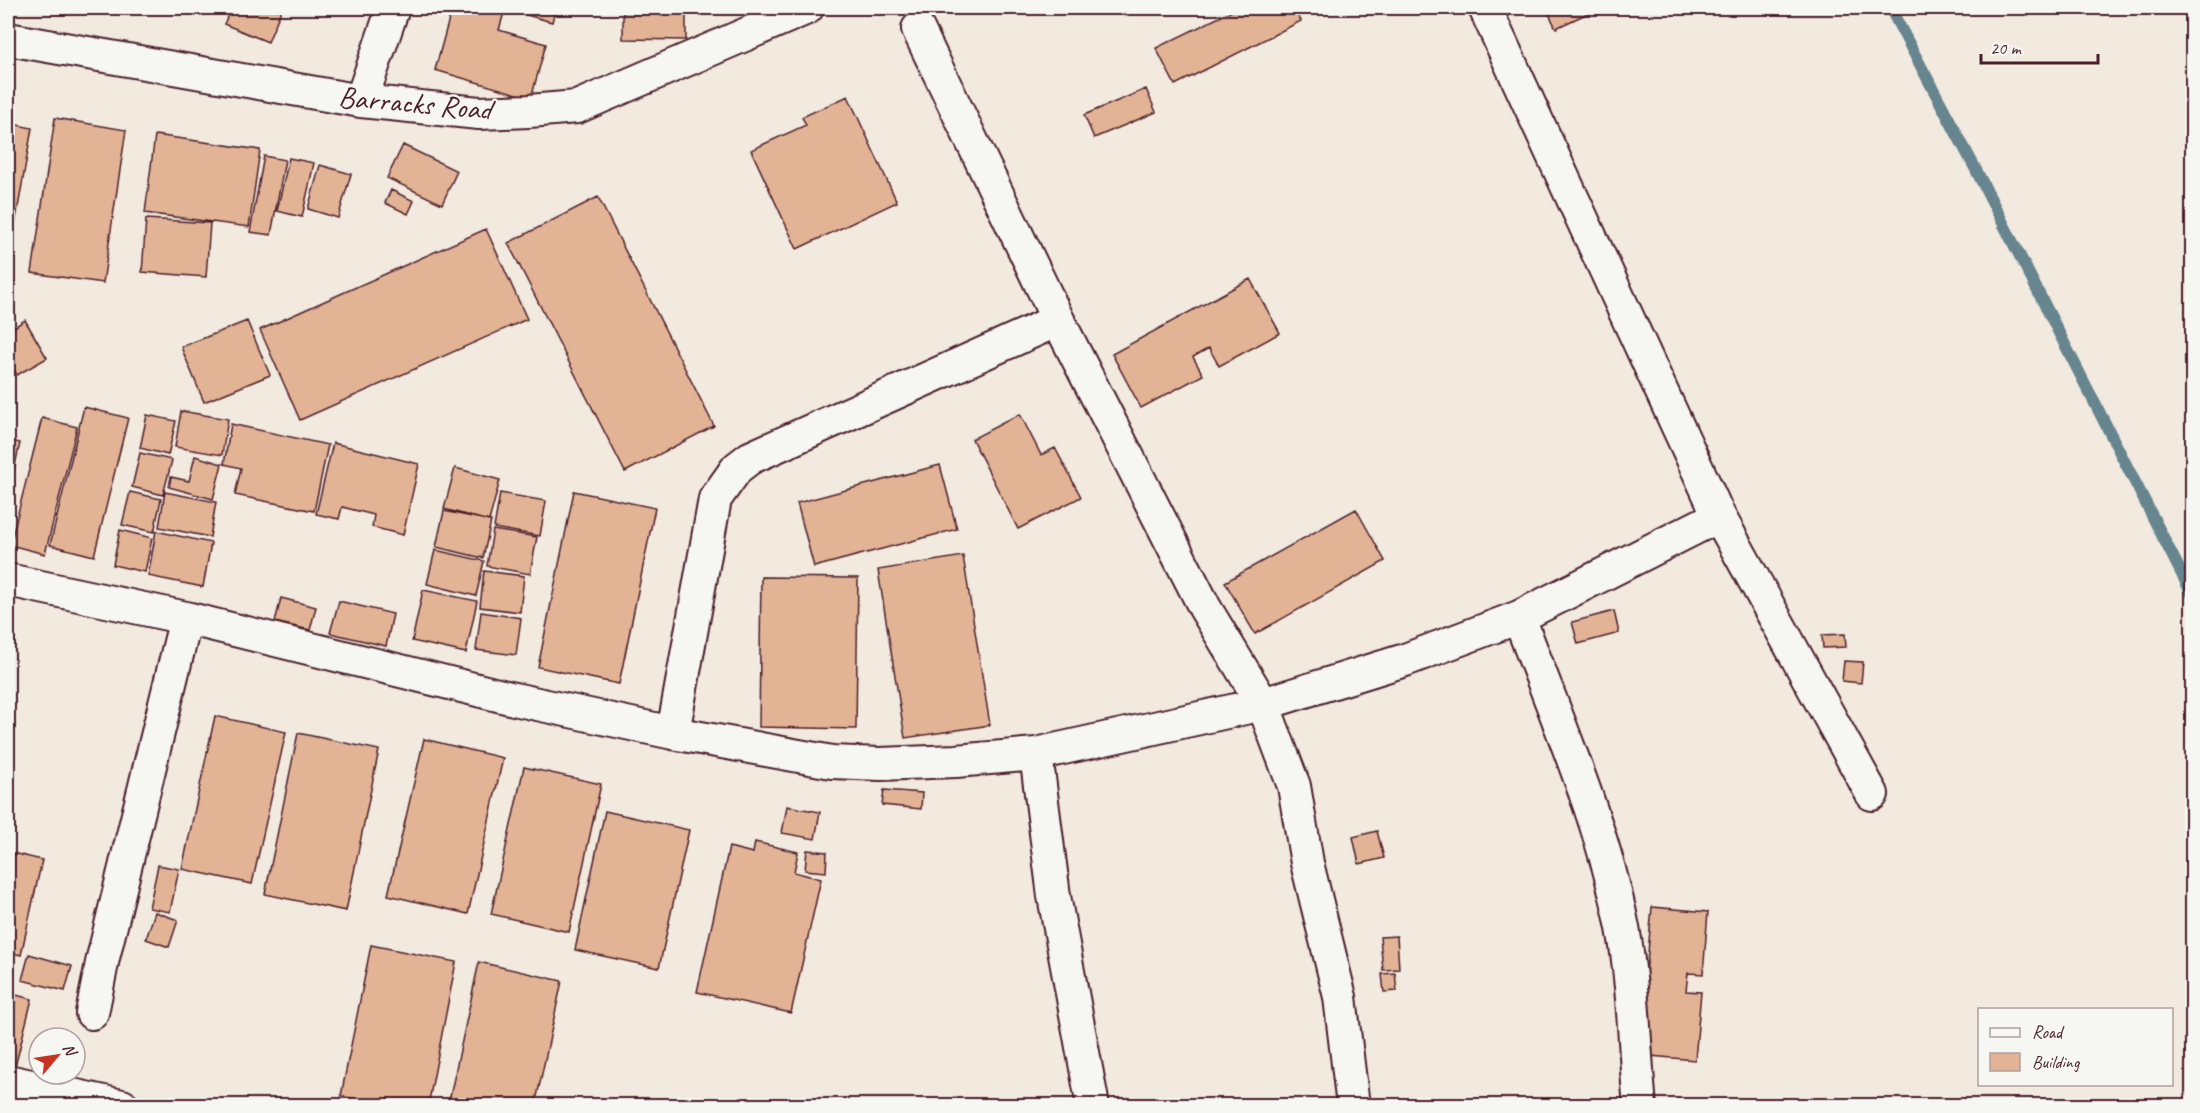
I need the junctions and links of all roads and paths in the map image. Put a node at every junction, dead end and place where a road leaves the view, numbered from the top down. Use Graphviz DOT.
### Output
graph roads {
  1 [pos="393,8"];
  2 [pos="807,8"];
  3 [pos="1485,8"];
  4 [pos="918,29"];
  5 [pos="8,39"];
  6 [pos="361,101"];
  7 [pos="1058,320"];
  8 [pos="1719,516"];
  9 [pos="8,580"];
  10 [pos="1519,617"];
  11 [pos="186,618"];
  12 [pos="1263,704"];
  13 [pos="673,734"];
  14 [pos="1036,754"];
  15 [pos="1872,794"];
  16 [pos="92,1012"];
  17 [pos="8,1081"];
  18 [pos="122,1106"];
  19 [pos="1093,1106"];
  20 [pos="1353,1106"];
  21 [pos="1640,1106"];
  1 -- 6 [label="street"];
  2 -- 6 [label="street, Barracks Road"];
  3 -- 8 [label="street"];
  4 -- 7 [label="street"];
  5 -- 6 [label="street, Barracks Road"];
  7 -- 12 [label="street"];
  7 -- 13 [label="street"];
  8 -- 10 [label="street"];
  8 -- 15 [label="street"];
  9 -- 11 [label="street"];
  10 -- 12 [label="street"];
  10 -- 21 [label="street"];
  11 -- 13 [label="street"];
  11 -- 16 [label="street"];
  12 -- 14 [label="street"];
  12 -- 20 [label="street"];
  13 -- 14 [label="street"];
  14 -- 19 [label="street"];
  17 -- 18 [label="street"];
}
